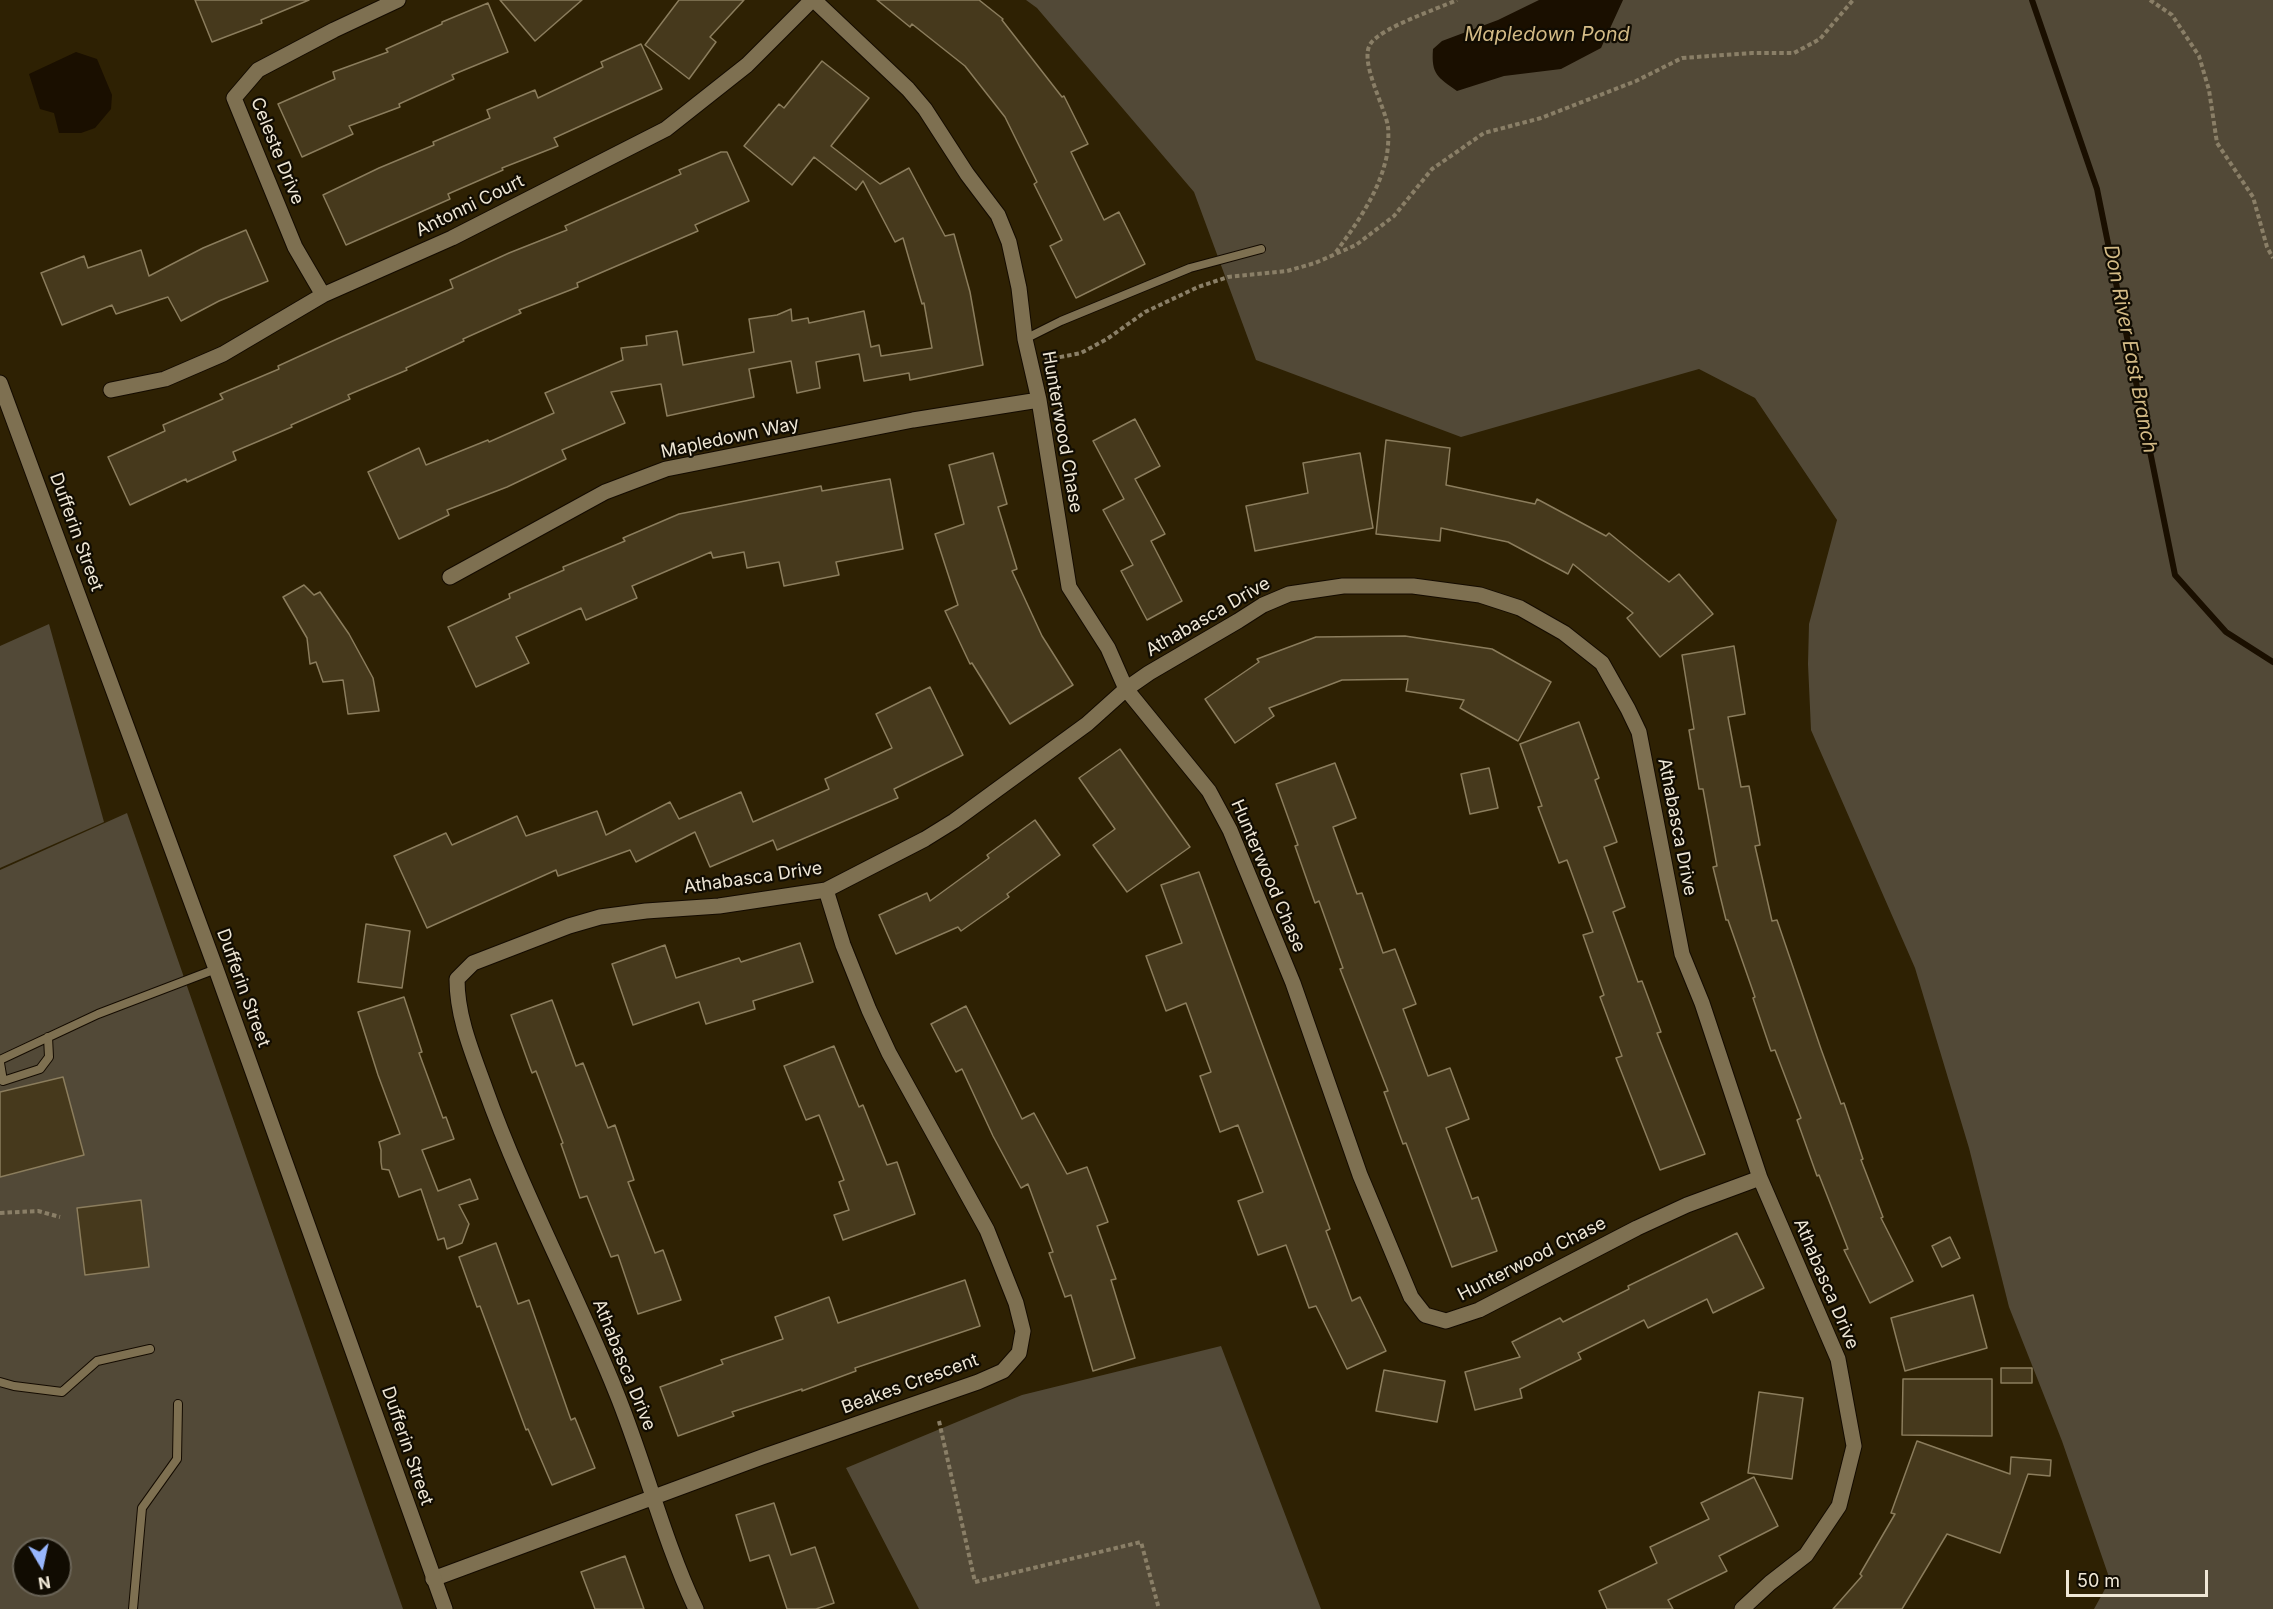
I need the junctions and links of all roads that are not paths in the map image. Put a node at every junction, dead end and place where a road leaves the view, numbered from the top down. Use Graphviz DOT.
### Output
graph roads {
  1 [pos="398,0"];
  2 [pos="813,0"];
  3 [pos="1261,249"];
  4 [pos="322,295"];
  5 [pos="1025,339"];
  6 [pos="0,383"];
  7 [pos="111,390"];
  8 [pos="1039,400"];
  9 [pos="450,577"];
  10 [pos="1126,689"];
  11 [pos="826,890"];
  12 [pos="216,969"];
  13 [pos="48,1038"];
  14 [pos="0,1061"];
  15 [pos="1760,1178"];
  16 [pos="150,1349"];
  17 [pos="0,1382"];
  18 [pos="178,1404"];
  19 [pos="652,1497"];
  20 [pos="434,1579"];
  21 [pos="133,1609"];
  22 [pos="445,1609"];
  23 [pos="696,1609"];
  24 [pos="1742,1609"];
  1 -- 4 [label="street, Celeste Drive"];
  2 -- 4 [label="street, Antonni Court"];
  2 -- 5 [label="street, Hunterwood Chase"];
  3 -- 5 [label="lane"];
  4 -- 7 [label="street, Antonni Court"];
  5 -- 8 [label="street, Hunterwood Chase"];
  6 -- 12 [label="street, Dufferin Street"];
  8 -- 9 [label="street, Mapledown Way"];
  8 -- 10 [label="street, Hunterwood Chase"];
  10 -- 11 [label="street, Athabasca Drive"];
  10 -- 15 [label="street, Athabasca Drive"];
  10 -- 15 [label="street, Hunterwood Chase"];
  11 -- 19 [label="street, Beakes Crescent"];
  11 -- 19 [label="street, Athabasca Drive"];
  12 -- 13 [label="lane"];
  12 -- 20 [label="street, Dufferin Street"];
  13 -- 14 [label="lane"];
  13 -- 14 [label="lane"];
  15 -- 24 [label="street, Athabasca Drive"];
  16 -- 17 [label="lane"];
  18 -- 21 [label="lane"];
  19 -- 20 [label="street, Beakes Crescent"];
  19 -- 23 [label="street"];
  20 -- 22 [label="street, Dufferin Street"];
}
